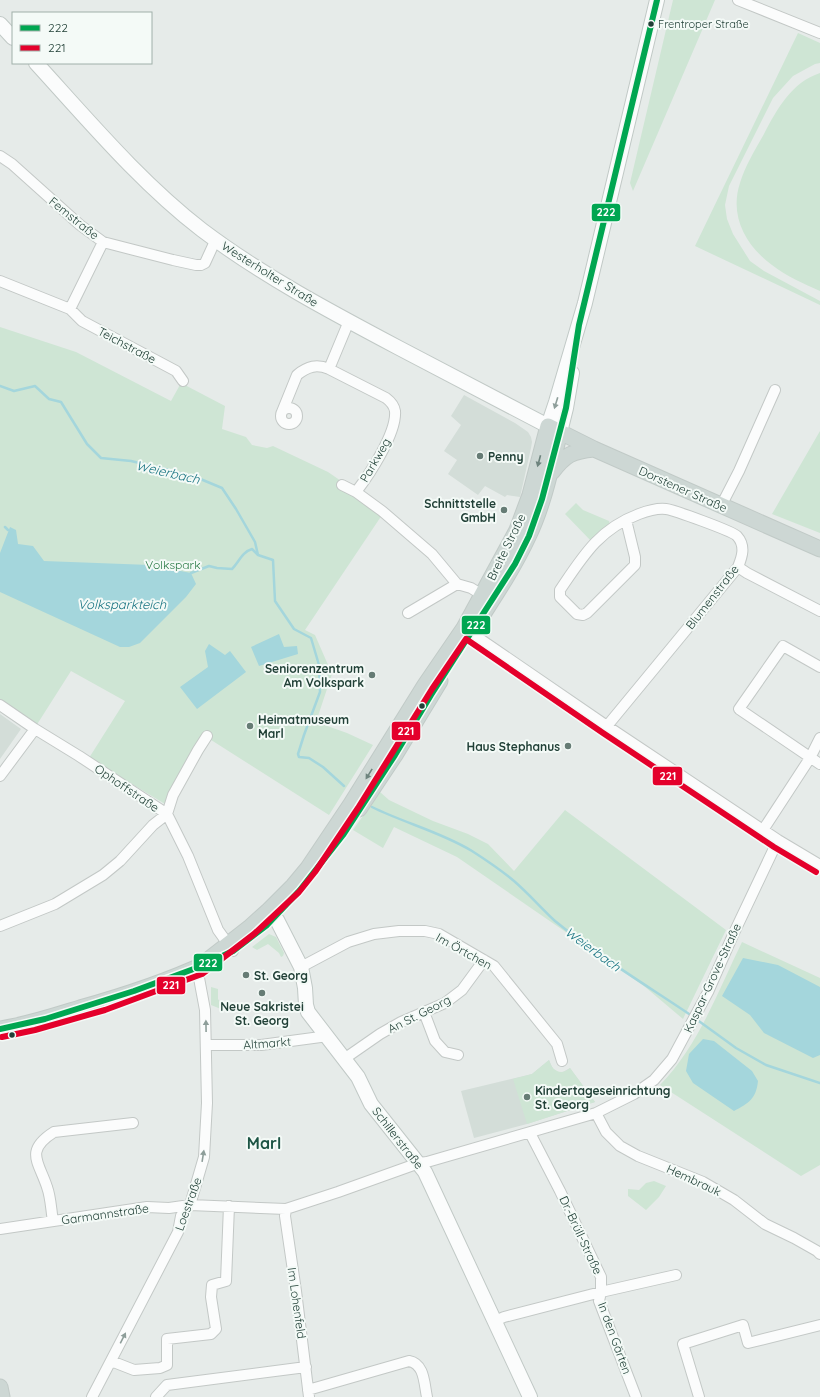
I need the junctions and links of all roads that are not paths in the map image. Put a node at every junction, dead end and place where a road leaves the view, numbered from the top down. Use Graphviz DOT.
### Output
graph roads {
  1 [pos="657,0"];
  2 [pos="738,0"];
  3 [pos="0,24"];
  4 [pos="820,33"];
  5 [pos="12,37"];
  6 [pos="37,64"];
  7 [pos="0,156"];
  8 [pos="216,240"];
  9 [pos="103,242"];
  10 [pos="0,281"];
  11 [pos="70,309"];
  12 [pos="349,321"];
  13 [pos="329,369"];
  14 [pos="183,381"];
  15 [pos="775,390"];
  16 [pos="282,412"];
  17 [pos="554,429"];
  18 [pos="594,449"];
  19 [pos="550,475"];
  20 [pos="342,485"];
  21 [pos="356,492"];
  22 [pos="721,506"];
  23 [pos="626,520"];
  24 [pos="820,549"];
  25 [pos="738,567"];
  26 [pos="457,584"];
  27 [pos="487,598"];
  28 [pos="820,611"];
  29 [pos="408,613"];
  30 [pos="467,630"];
  31 [pos="820,667"];
  32 [pos="0,705"];
  33 [pos="607,726"];
  34 [pos="35,729"];
  35 [pos="207,736"];
  36 [pos="820,738"];
  37 [pos="810,758"];
  38 [pos="820,764"];
  39 [pos="0,776"];
  40 [pos="167,814"];
  41 [pos="762,830"];
  42 [pos="778,840"];
  43 [pos="820,865"];
  44 [pos="272,913"];
  45 [pos="0,926"];
  46 [pos="230,948"];
  47 [pos="484,960"];
  48 [pos="199,967"];
  49 [pos="301,967"];
  50 [pos="424,1012"];
  51 [pos="0,1030"];
  52 [pos="328,1036"];
  53 [pos="206,1044"];
  54 [pos="458,1055"];
  55 [pos="344,1059"];
  56 [pos="562,1061"];
  57 [pos="596,1113"];
  58 [pos="133,1123"];
  59 [pos="530,1132"];
  60 [pos="419,1163"];
  61 [pos="190,1205"];
  62 [pos="229,1206"];
  63 [pos="286,1208"];
  64 [pos="53,1221"];
  65 [pos="0,1229"];
  66 [pos="820,1254"];
  67 [pos="676,1275"];
  68 [pos="601,1292"];
  69 [pos="495,1321"];
  70 [pos="820,1325"];
  71 [pos="111,1361"];
  72 [pos="306,1367"];
  73 [pos="0,1387"];
  74 [pos="309,1393"];
  75 [pos="2,1397"];
  76 [pos="92,1397"];
  77 [pos="156,1397"];
  78 [pos="427,1397"];
  79 [pos="530,1397"];
  80 [pos="636,1397"];
  81 [pos="699,1397"];
  1 -- 17 [label="main road"];
  2 -- 4 [label="street"];
  3 -- 5 [label="main road"];
  6 -- 8 [label="main road, Westerholter Straße"];
  7 -- 9 [label="street, Femstraße"];
  8 -- 9 [label="street, Femstraße"];
  8 -- 12 [label="main road, Westerholter Straße"];
  9 -- 11 [label="street"];
  10 -- 11 [label="street, Teichstraße"];
  11 -- 14 [label="street, Teichstraße"];
  12 -- 13 [label="street"];
  12 -- 17 [label="main road, Westerholter Straße"];
  13 -- 16 [label="street, Parkweg"];
  13 -- 21 [label="street, Parkweg"];
  15 -- 22 [label="street"];
  17 -- 18 [label="main road, Dorstener Straße"];
  17 -- 19 [label="main road, Breite Straße"];
  17 -- 27 [label="main road, Breite Straße, one-way"];
  18 -- 19 [label="main road"];
  18 -- 22 [label="main road, Dorstener Straße"];
  19 -- 27 [label="main road, Breite Straße"];
  20 -- 21 [label="street"];
  21 -- 26 [label="street"];
  22 -- 24 [label="main road, Dorstener Straße"];
  23 -- 23 [label="street, Blumenstraße"];
  23 -- 25 [label="street, Blumenstraße"];
  25 -- 28 [label="street"];
  25 -- 33 [label="street, Blumenstraße"];
  26 -- 27 [label="street"];
  26 -- 29 [label="street"];
  27 -- 30 [label="main road, Breite Straße"];
  30 -- 33 [label="street"];
  30 -- 44 [label="main road, Breite Straße"];
  31 -- 37 [label="street"];
  32 -- 34 [label="street, Ophoffstraße"];
  33 -- 41 [label="street"];
  34 -- 39 [label="street"];
  34 -- 40 [label="street, Ophoffstraße"];
  35 -- 40 [label="street"];
  36 -- 37 [label="street"];
  37 -- 38 [label="street"];
  37 -- 41 [label="street"];
  40 -- 45 [label="street"];
  40 -- 46 [label="street, Ophoffstraße"];
  41 -- 42 [label="street"];
  42 -- 43 [label="street"];
  42 -- 57 [label="street, Kaspar-Grove-Straße"];
  44 -- 46 [label="main road, Breite Straße"];
  44 -- 49 [label="main road, Schillerstraße"];
  46 -- 48 [label="main road, Breite Straße"];
  47 -- 49 [label="street, Im Örtchen"];
  47 -- 50 [label="street, An St. Georg"];
  47 -- 56 [label="street, Im Örtchen"];
  48 -- 51 [label="main road, Breite Straße"];
  53 -- 48 [label="street, Loestraße, one-way"];
  49 -- 52 [label="main road, Schillerstraße"];
  50 -- 54 [label="street"];
  50 -- 55 [label="street, An St. Georg"];
  52 -- 53 [label="street, Altmarkt"];
  52 -- 55 [label="main road, Schillerstraße"];
  61 -- 53 [label="street, Loestraße, one-way"];
  55 -- 60 [label="main road, Schillerstraße"];
  57 -- 59 [label="street, Kaspar-Grove-Straße"];
  57 -- 66 [label="street, Hembrauk"];
  58 -- 64 [label="street"];
  59 -- 60 [label="street, Kaspar-Grove-Straße"];
  59 -- 68 [label="street, Dr.-Brüll-Straße"];
  60 -- 63 [label="street, Garmannstraße"];
  60 -- 69 [label="main road, Schillerstraße"];
  61 -- 62 [label="street, Garmannstraße"];
  61 -- 64 [label="street, Garmannstraße"];
  71 -- 61 [label="street, Loestraße, one-way"];
  62 -- 63 [label="street, Garmannstraße"];
  62 -- 71 [label="street"];
  63 -- 72 [label="street, Im Lohenfeld"];
  64 -- 65 [label="street, Garmannstraße"];
  67 -- 68 [label="street, Dr.-Brüll-Straße"];
  68 -- 69 [label="street, In den Gärten"];
  68 -- 80 [label="street, In den Gärten"];
  69 -- 79 [label="main road, Schillerstraße"];
  70 -- 81 [label="street"];
  71 -- 76 [label="street, Loestraße"];
  72 -- 74 [label="street, Im Lohenfeld"];
  72 -- 77 [label="street"];
  73 -- 75 [label="main road"];
  74 -- 78 [label="street"];
}
